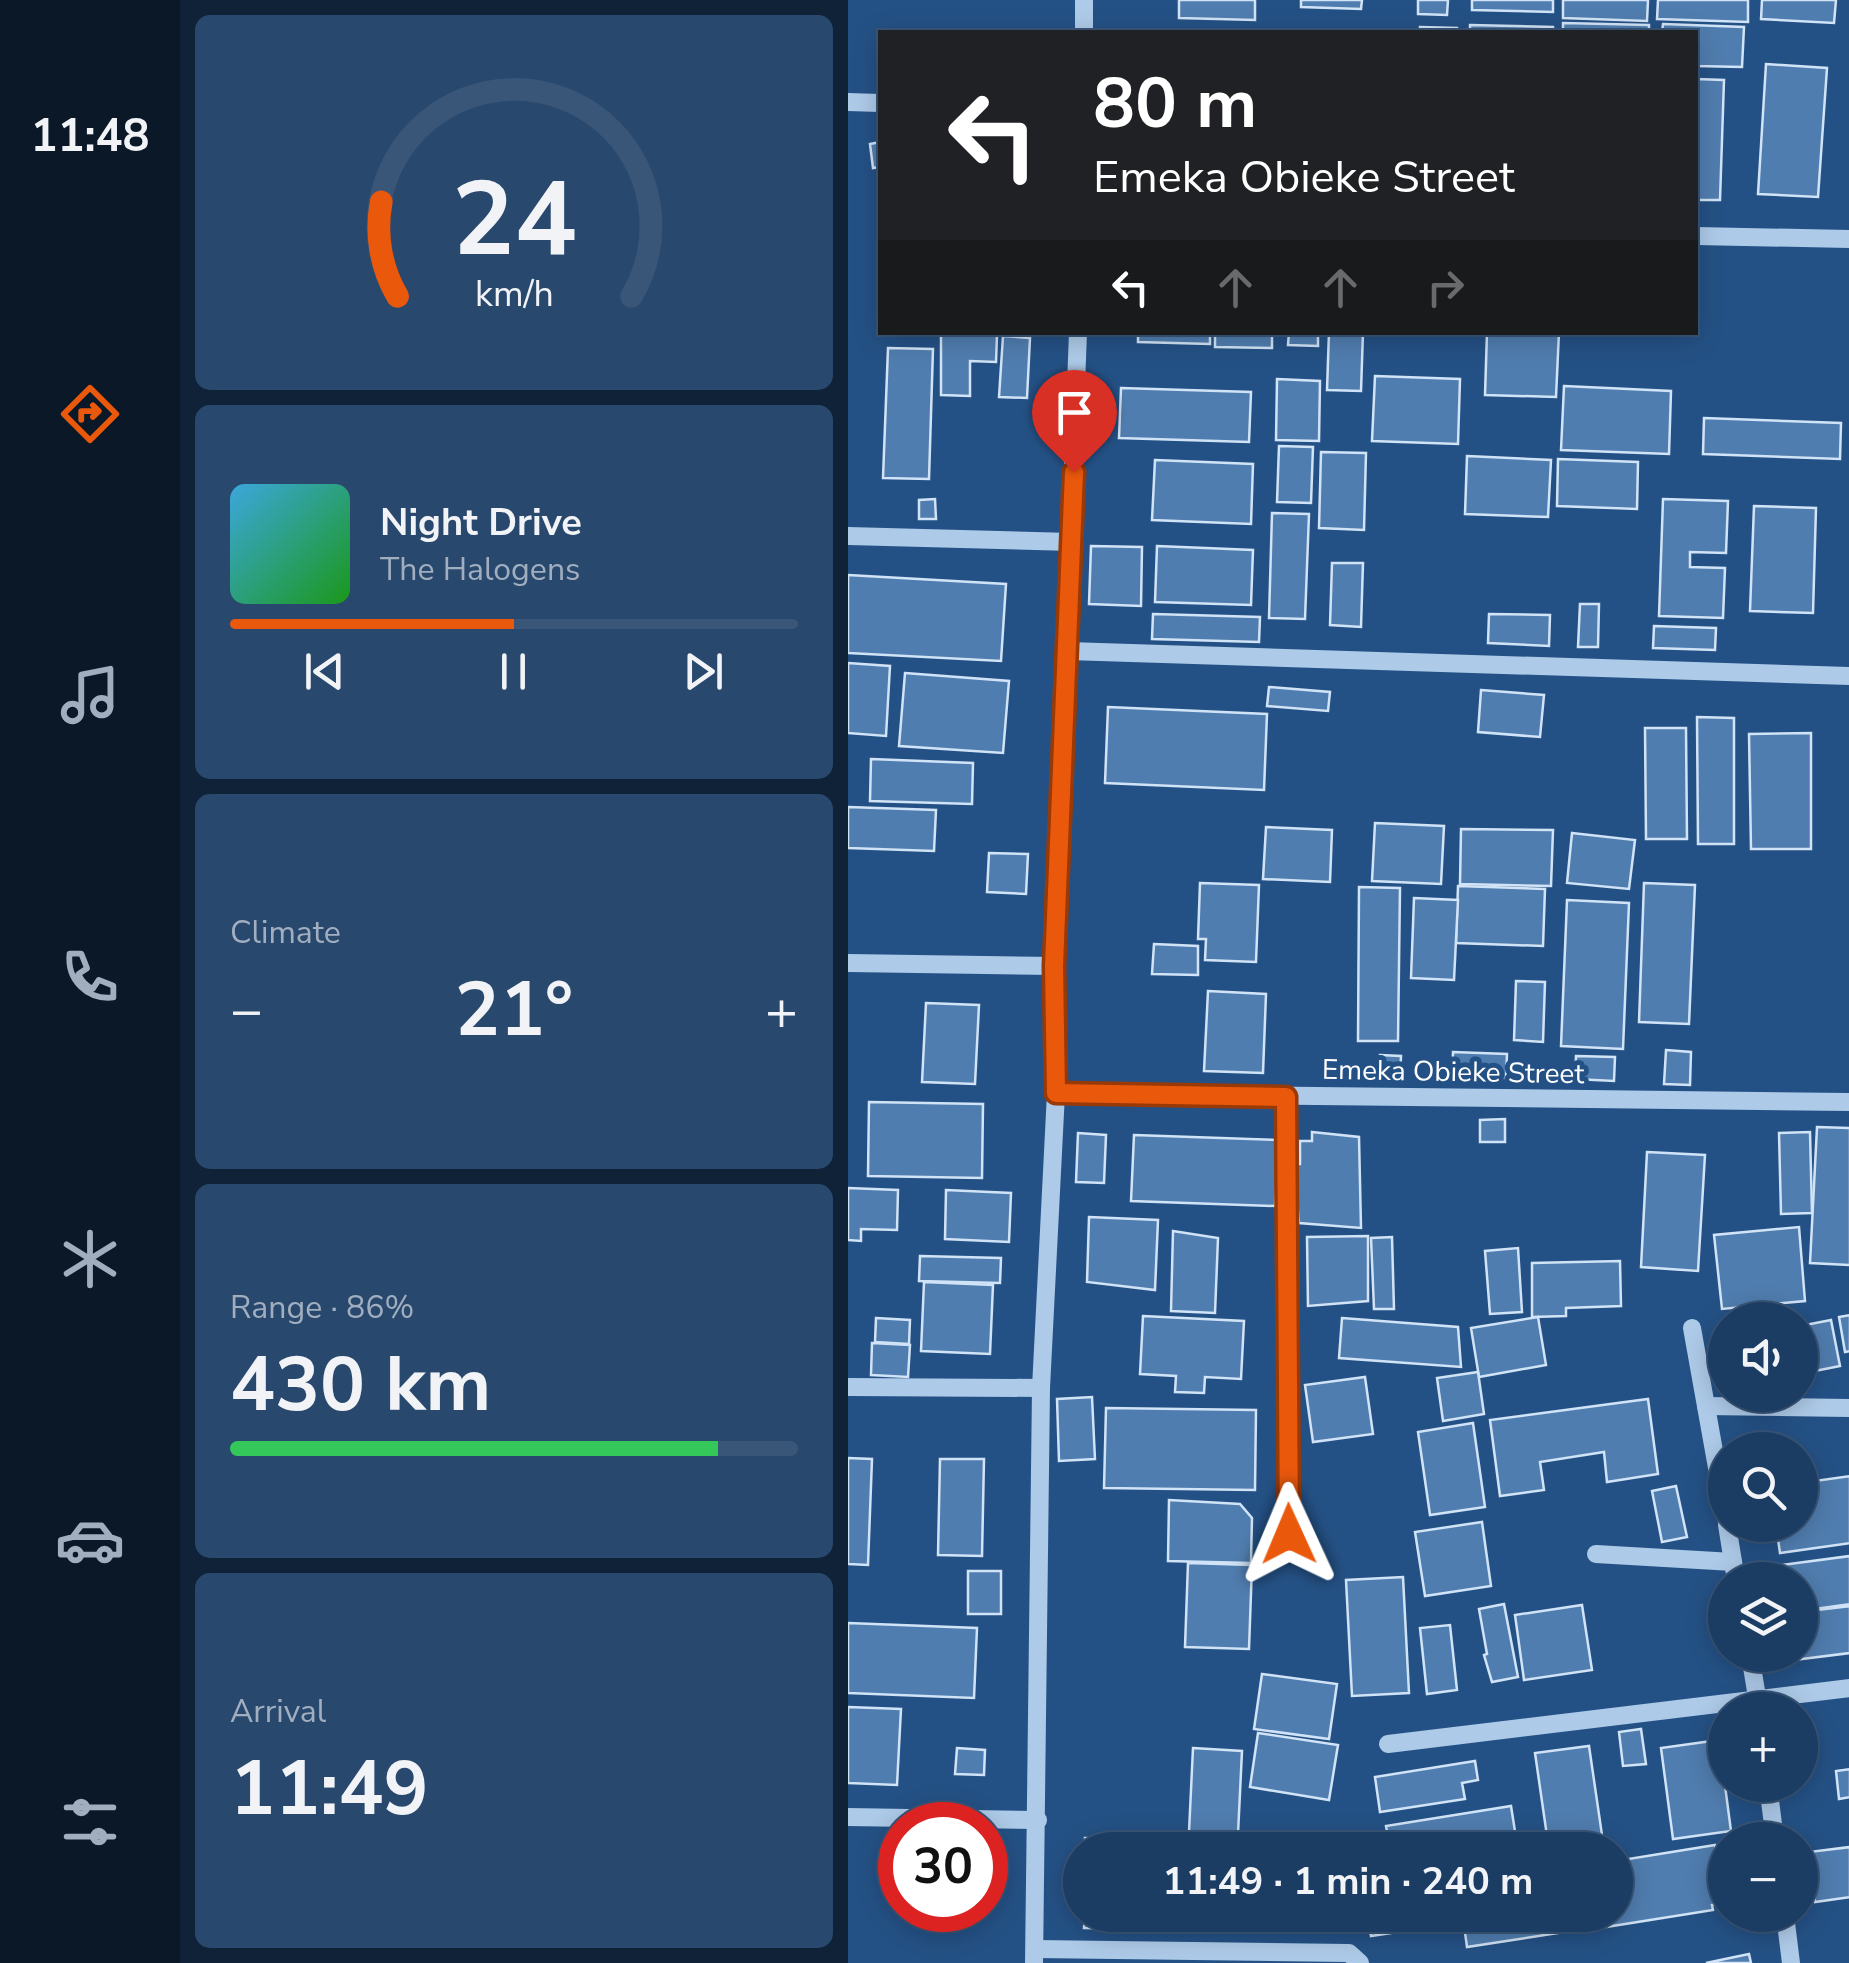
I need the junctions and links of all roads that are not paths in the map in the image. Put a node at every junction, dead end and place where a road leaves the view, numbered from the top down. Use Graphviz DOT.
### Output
graph roads {
  1 [pos="1084,0"];
  2 [pos="1084,30"];
  3 [pos="848,102"];
  4 [pos="878,104"];
  5 [pos="1698,236"];
  6 [pos="1850,239"];
  7 [pos="1078,335"];
  8 [pos="848,536"];
  9 [pos="1072,542"];
  10 [pos="1068,651"];
  11 [pos="1850,676"];
  12 [pos="848,963"];
  13 [pos="1054,966"];
  14 [pos="1056,1093"];
  15 [pos="1286,1097"];
  16 [pos="1850,1102"];
  17 [pos="1692,1328"];
  18 [pos="848,1386"];
  19 [pos="1042,1388"];
  20 [pos="1706,1406"];
  21 [pos="1850,1408"];
  22 [pos="1711,1432"];
  23 [pos="1289,1534"];
  24 [pos="1596,1554"];
  25 [pos="1708,1568"];
  26 [pos="1850,1688"];
  27 [pos="1818,1694"];
  28 [pos="1708,1710"];
  29 [pos="1388,1744"];
  30 [pos="848,1817"];
  31 [pos="1038,1820"];
  32 [pos="1787,1932"];
  33 [pos="1034,1956"];
  34 [pos="1360,1963"];
  35 [pos="1791,1963"];
  1 -- 2 [label="street"];
  3 -- 4 [label="street"];
  5 -- 6 [label="street"];
  7 -- 9 [label="street"];
  8 -- 9 [label="street"];
  9 -- 10 [label="street"];
  10 -- 11 [label="street"];
  10 -- 13 [label="street"];
  12 -- 13 [label="street"];
  13 -- 14 [label="street"];
  14 -- 15 [label="street, Emeka Obieke Street"];
  14 -- 19 [label="street"];
  15 -- 16 [label="street, Emeka Obieke Street"];
  15 -- 23 [label="street"];
  17 -- 20 [label="street"];
  18 -- 19 [label="street"];
  19 -- 31 [label="street"];
  20 -- 21 [label="street"];
  20 -- 22 [label="street"];
  24 -- 25 [label="street"];
  26 -- 27 [label="street"];
  28 -- 29 [label="street"];
  30 -- 31 [label="street"];
  31 -- 33 [label="street"];
  32 -- 35 [label="street"];
  33 -- 34 [label="street"];
}
